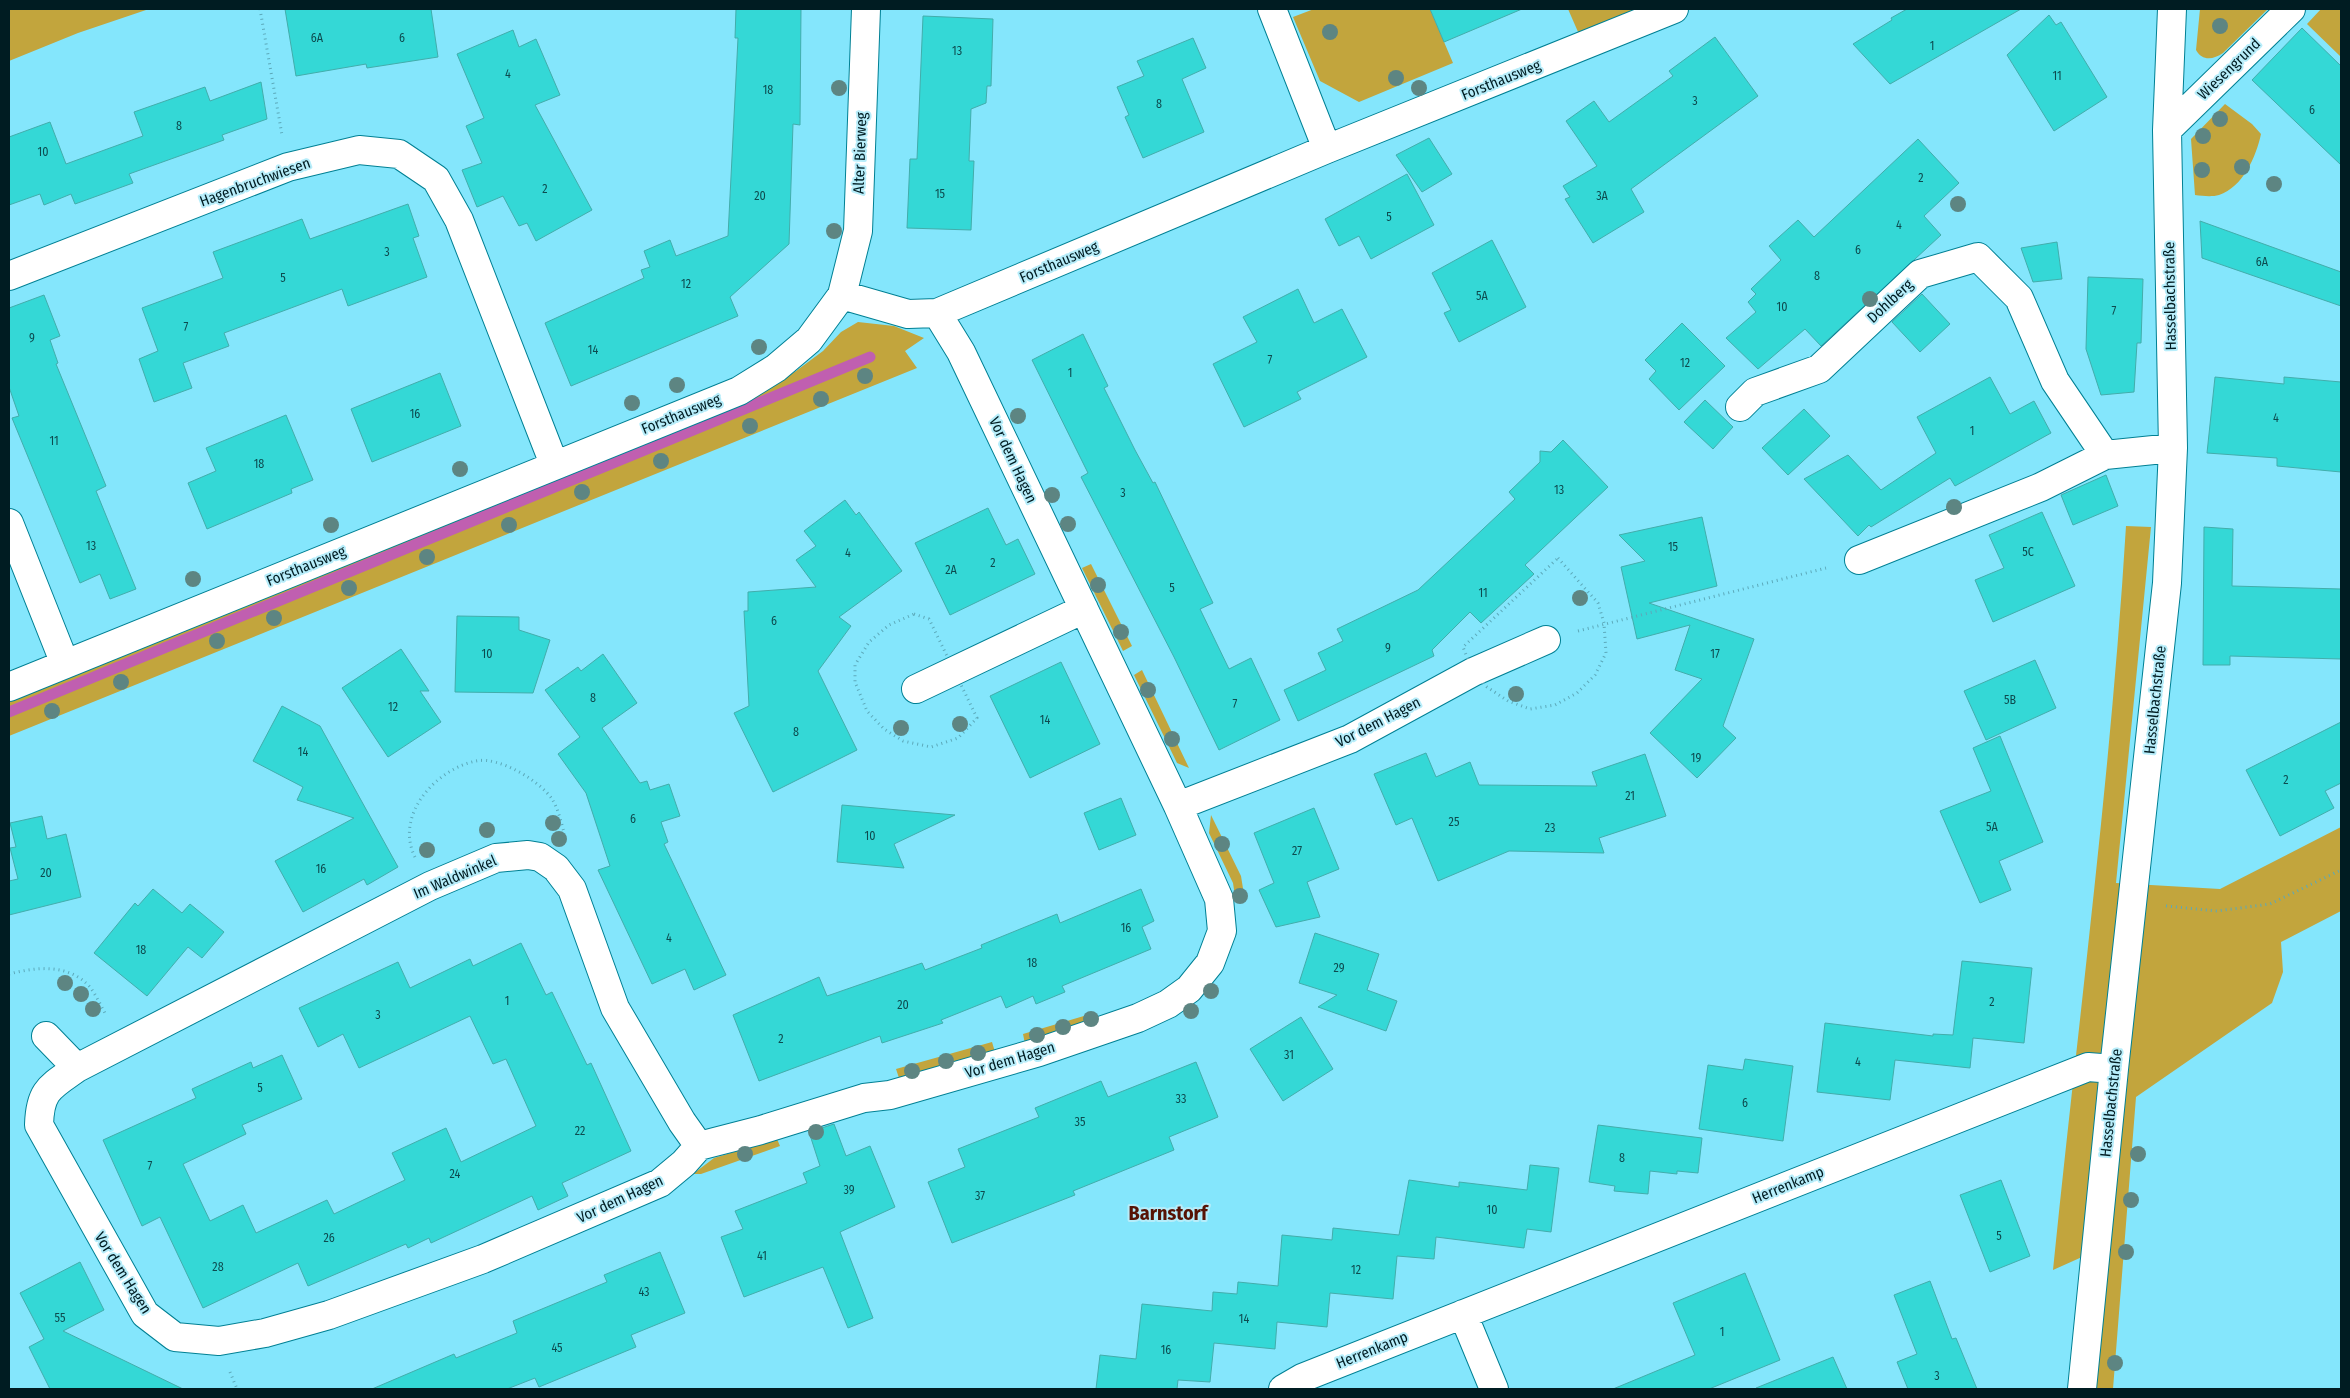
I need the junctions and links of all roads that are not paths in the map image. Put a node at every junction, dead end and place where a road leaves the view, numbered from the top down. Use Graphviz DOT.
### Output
graph roads {
  1 [pos="866,9"];
  2 [pos="1272,9"];
  3 [pos="1674,9"];
  4 [pos="2172,9"];
  5 [pos="2291,9"];
  6 [pos="2167,130"];
  7 [pos="1327,149"];
  8 [pos="9,276"];
  9 [pos="842,294"];
  10 [pos="936,313"];
  11 [pos="1740,407"];
  12 [pos="2173,448"];
  13 [pos="2105,455"];
  14 [pos="554,464"];
  15 [pos="9,524"];
  16 [pos="1859,560"];
  17 [pos="1084,609"];
  18 [pos="1546,640"];
  19 [pos="65,664"];
  20 [pos="9,687"];
  21 [pos="916,689"];
  22 [pos="1178,806"];
  23 [pos="46,1036"];
  24 [pos="77,1068"];
  25 [pos="2114,1069"];
  26 [pos="39,1125"];
  27 [pos="699,1146"];
  28 [pos="1463,1314"];
  29 [pos="1283,1389"];
  30 [pos="1494,1389"];
  31 [pos="2082,1389"];
  1 -- 9 [label="street, Alter Bierweg"];
  2 -- 7 [label="street"];
  3 -- 7 [label="street, Forsthausweg"];
  4 -- 6 [label="street, Hasselbachstraße"];
  5 -- 6 [label="street, Wiesengrund"];
  6 -- 12 [label="street, Hasselbachstraße"];
  7 -- 10 [label="street, Forsthausweg"];
  8 -- 14 [label="street, Hagenbruchwiesen"];
  9 -- 10 [label="street, Forsthausweg"];
  9 -- 14 [label="street, Forsthausweg"];
  10 -- 17 [label="street, Vor dem Hagen"];
  11 -- 13 [label="street, Dohlberg"];
  12 -- 13 [label="street"];
  12 -- 25 [label="street, Hasselbachstraße"];
  13 -- 16 [label="street"];
  14 -- 19 [label="street, Forsthausweg"];
  15 -- 19 [label="street"];
  17 -- 21 [label="street"];
  17 -- 22 [label="street, Vor dem Hagen"];
  18 -- 22 [label="street, Vor dem Hagen"];
  19 -- 20 [label="street, Forsthausweg"];
  22 -- 27 [label="street, Vor dem Hagen"];
  23 -- 24 [label="street"];
  24 -- 26 [label="street, Im Waldwinkel"];
  24 -- 27 [label="street, Im Waldwinkel"];
  25 -- 28 [label="street, Herrenkamp"];
  25 -- 31 [label="street, Hasselbachstraße"];
  26 -- 27 [label="street, Vor dem Hagen"];
  28 -- 29 [label="street, Herrenkamp"];
  28 -- 30 [label="street"];
}
